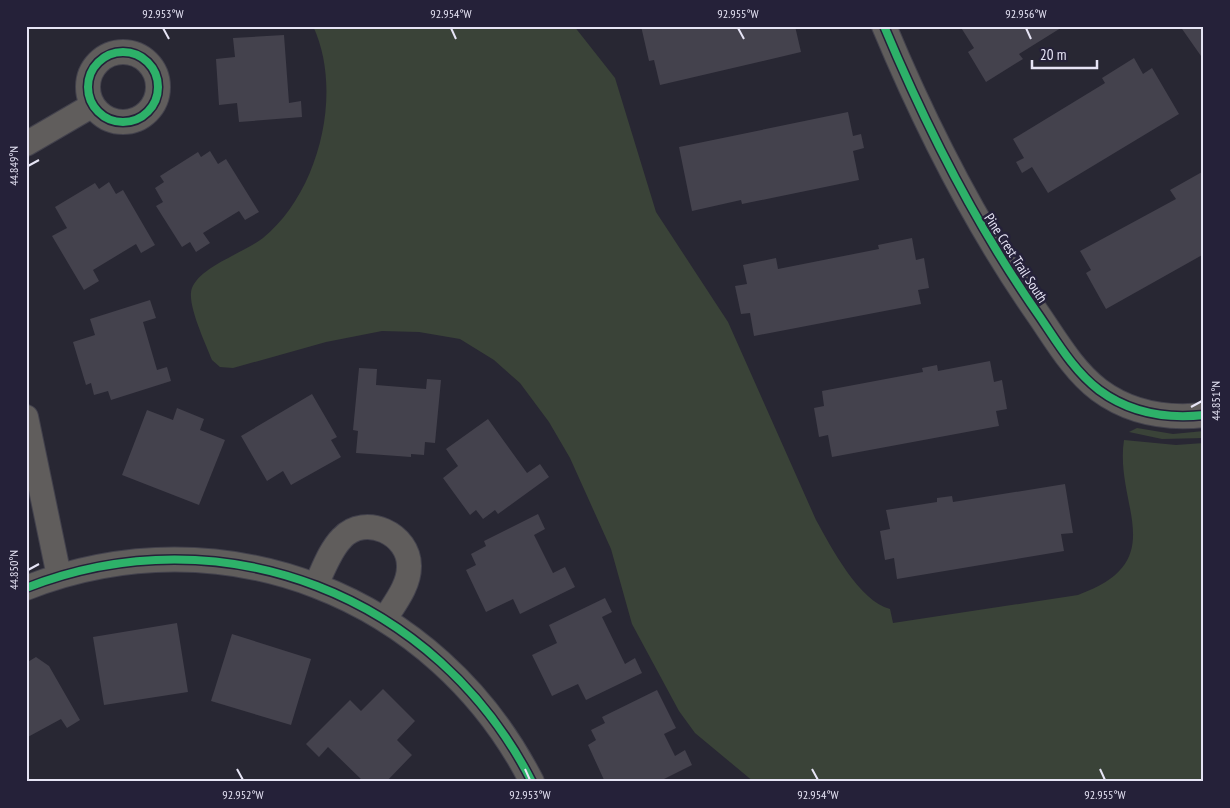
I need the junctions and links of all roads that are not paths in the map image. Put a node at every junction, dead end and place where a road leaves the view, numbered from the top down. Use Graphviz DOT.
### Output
graph roads {
  1 [pos="884,26"];
  2 [pos="93,105"];
  3 [pos="26,144"];
  4 [pos="1204,415"];
  5 [pos="26,417"];
  6 [pos="59,576"];
  7 [pos="316,585"];
  8 [pos="26,588"];
  9 [pos="385,619"];
  10 [pos="532,782"];
  1 -- 4 [label="street, Pine Crest Trail South"];
  2 -- 3 [label="street"];
  5 -- 6 [label="street"];
  6 -- 7 [label="street"];
  6 -- 8 [label="street"];
  7 -- 9 [label="street"];
  7 -- 9 [label="street"];
  9 -- 10 [label="street"];
}
